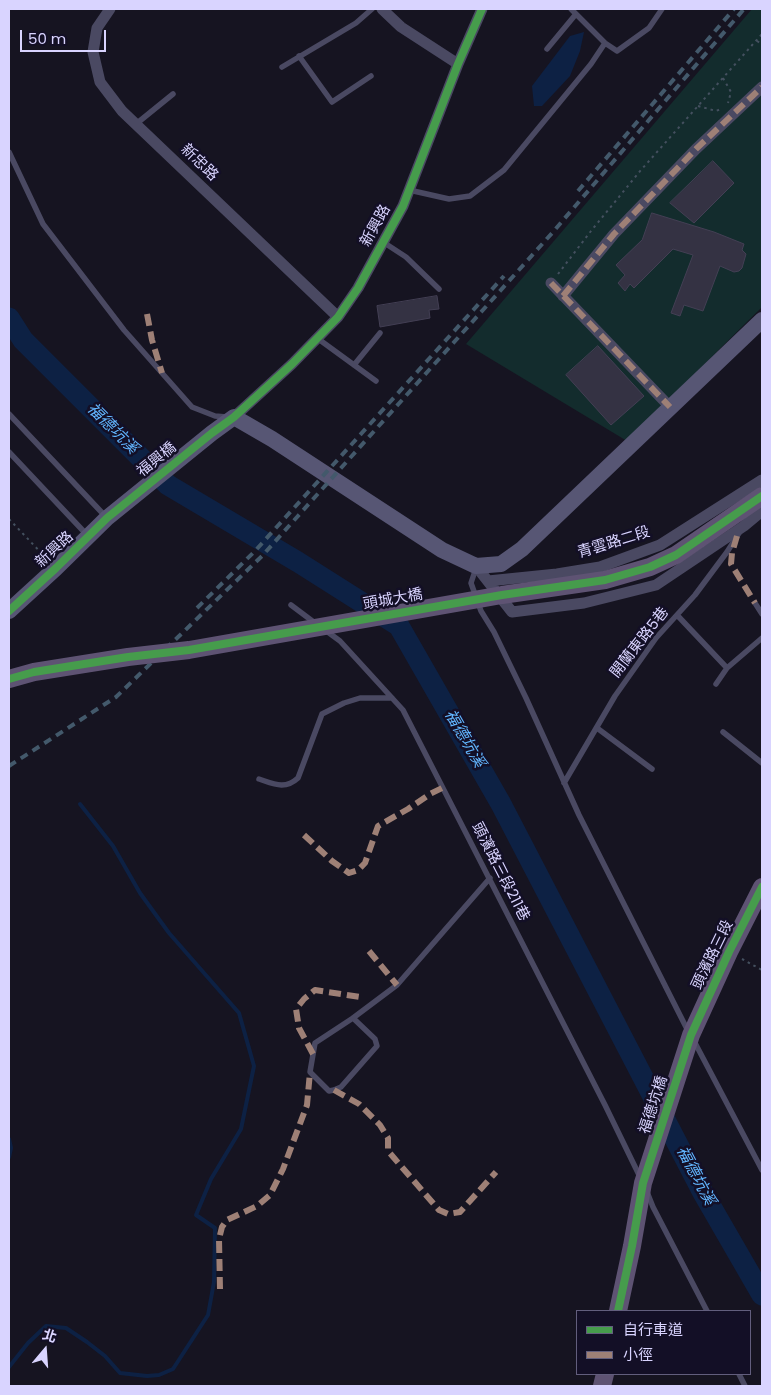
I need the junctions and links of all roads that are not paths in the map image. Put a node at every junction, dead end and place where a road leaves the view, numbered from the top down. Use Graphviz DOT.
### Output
graph roads {
  1 [pos="110,9"];
  2 [pos="372,9"];
  3 [pos="382,9"];
  4 [pos="482,9"];
  5 [pos="571,9"];
  6 [pos="662,9"];
  7 [pos="576,14"];
  8 [pos="605,43"];
  9 [pos="548,48"];
  10 [pos="299,56"];
  11 [pos="458,64"];
  12 [pos="282,67"];
  13 [pos="371,76"];
  14 [pos="762,87"];
  15 [pos="173,94"];
  16 [pos="136,124"];
  17 [pos="9,152"];
  18 [pos="409,190"];
  19 [pos="383,242"];
  20 [pos="551,283"];
  21 [pos="439,289"];
  22 [pos="563,296"];
  23 [pos="338,317"];
  24 [pos="762,320"];
  25 [pos="380,333"];
  26 [pos="317,338"];
  27 [pos="354,365"];
  28 [pos="376,381"];
  29 [pos="670,407"];
  30 [pos="9,414"];
  31 [pos="234,418"];
  32 [pos="9,452"];
  33 [pos="762,480"];
  34 [pos="762,496"];
  35 [pos="762,511"];
  36 [pos="114,514"];
  37 [pos="744,526"];
  38 [pos="89,537"];
  39 [pos="476,566"];
  40 [pos="488,582"];
  41 [pos="754,603"];
  42 [pos="291,605"];
  43 [pos="9,611"];
  44 [pos="762,614"];
  45 [pos="677,616"];
  46 [pos="762,638"];
  47 [pos="727,668"];
  48 [pos="9,679"];
  49 [pos="716,684"];
  50 [pos="392,698"];
  51 [pos="597,728"];
  52 [pos="723,732"];
  53 [pos="762,763"];
  54 [pos="652,769"];
  55 [pos="259,778"];
  56 [pos="564,783"];
  57 [pos="490,878"];
  58 [pos="762,887"];
  59 [pos="353,1018"];
  60 [pos="691,1035"];
  61 [pos="762,1170"];
  62 [pos="643,1183"];
  63 [pos="618,1310"];
  64 [pos="706,1310"];
  65 [pos="740,1375"];
  66 [pos="746,1386"];
  1 -- 16 [label="street, 新忠路"];
  2 -- 10 [label="lane"];
  3 -- 11 [label="street"];
  4 -- 11 [label="street, 新興路"];
  5 -- 7 [label="lane"];
  6 -- 8 [label="lane"];
  7 -- 8 [label="lane"];
  7 -- 9 [label="lane"];
  8 -- 18 [label="lane"];
  10 -- 12 [label="lane"];
  10 -- 13 [label="lane"];
  11 -- 18 [label="street, 新興路"];
  14 -- 22 [label="street"];
  15 -- 16 [label="lane"];
  16 -- 23 [label="street, 新忠路"];
  17 -- 31 [label="lane"];
  18 -- 19 [label="street, 新興路"];
  19 -- 21 [label="lane"];
  19 -- 23 [label="street, 新興路"];
  20 -- 22 [label="street"];
  22 -- 29 [label="street"];
  23 -- 26 [label="street, 新興路"];
  24 -- 29 [label="street"];
  25 -- 27 [label="lane"];
  26 -- 27 [label="lane"];
  26 -- 31 [label="street, 新興路"];
  27 -- 28 [label="lane"];
  29 -- 39 [label="street"];
  30 -- 36 [label="lane"];
  31 -- 36 [label="street, 福興橋"];
  31 -- 39 [label="street"];
  32 -- 38 [label="lane"];
  33 -- 40 [label="street, 青雲路二段"];
  34 -- 48 [label="main road, 頭城大橋, bridge"];
  35 -- 37 [label="street"];
  36 -- 38 [label="street, 新興路"];
  37 -- 40 [label="street"];
  37 -- 45 [label="lane, 開蘭東路5巷"];
  38 -- 43 [label="street, 新興路"];
  39 -- 40 [label="street"];
  39 -- 56 [label="lane"];
  41 -- 44 [label="lane"];
  42 -- 50 [label="lane, 頭濱路三段211巷"];
  45 -- 47 [label="lane"];
  45 -- 51 [label="lane, 開蘭東路5巷"];
  46 -- 47 [label="lane"];
  47 -- 49 [label="lane"];
  50 -- 55 [label="lane"];
  50 -- 57 [label="lane, 頭濱路三段211巷"];
  51 -- 54 [label="lane"];
  51 -- 56 [label="lane, 開蘭東路5巷"];
  52 -- 53 [label="lane"];
  56 -- 60 [label="lane"];
  57 -- 59 [label="lane"];
  57 -- 62 [label="lane, 頭濱路三段211巷"];
  58 -- 60 [label="main road, 頭濱路三段"];
  59 -- 59 [label="lane"];
  60 -- 61 [label="lane"];
  60 -- 62 [label="main road, 福德坑橋"];
  62 -- 63 [label="main road"];
  62 -- 64 [label="lane, 頭濱路三段211巷"];
  65 -- 66 [label="lane"];
}
